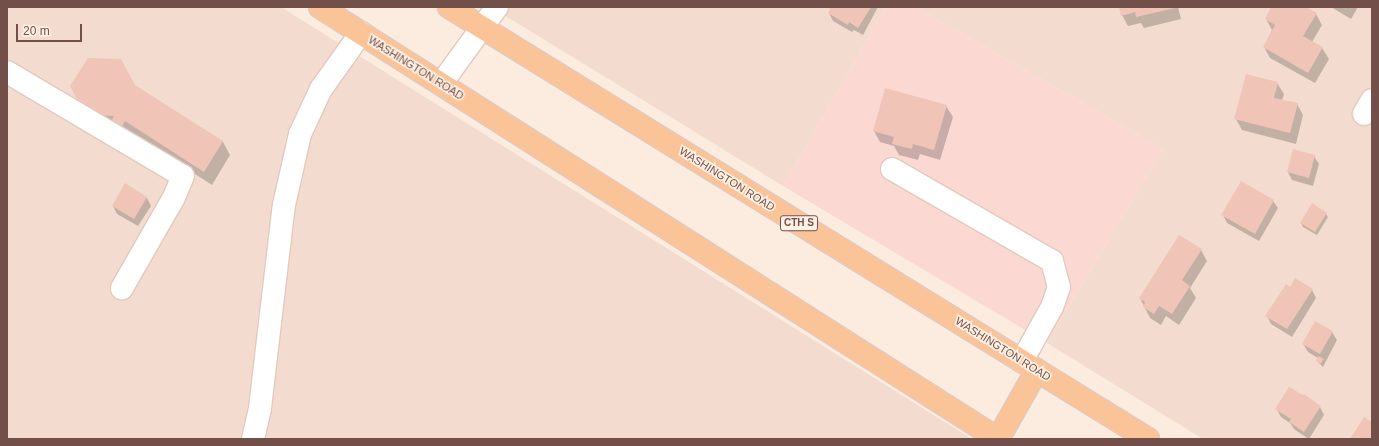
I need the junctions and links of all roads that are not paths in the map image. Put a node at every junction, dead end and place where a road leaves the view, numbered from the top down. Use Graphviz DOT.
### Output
graph roads {
  1 [pos="320,7"];
  2 [pos="449,7"];
  3 [pos="497,7"];
  4 [pos="482,27"];
  5 [pos="361,33"];
  6 [pos="7,72"];
  7 [pos="441,84"];
  8 [pos="892,169"];
  9 [pos="122,288"];
  10 [pos="1029,366"];
  11 [pos="253,439"];
  12 [pos="998,439"];
  13 [pos="1148,439"];
  1 -- 5 [label="main road, WASHINGTON ROAD"];
  2 -- 4 [label="main road, WASHINGTON ROAD / CTH S"];
  3 -- 4 [label="lane"];
  4 -- 7 [label="lane"];
  4 -- 10 [label="main road, WASHINGTON ROAD / CTH S"];
  5 -- 7 [label="main road, WASHINGTON ROAD"];
  5 -- 11 [label="lane"];
  6 -- 9 [label="lane"];
  7 -- 12 [label="main road, WASHINGTON ROAD"];
  8 -- 10 [label="lane"];
  10 -- 12 [label="main road"];
  10 -- 13 [label="main road, WASHINGTON ROAD / CTH S"];
}
